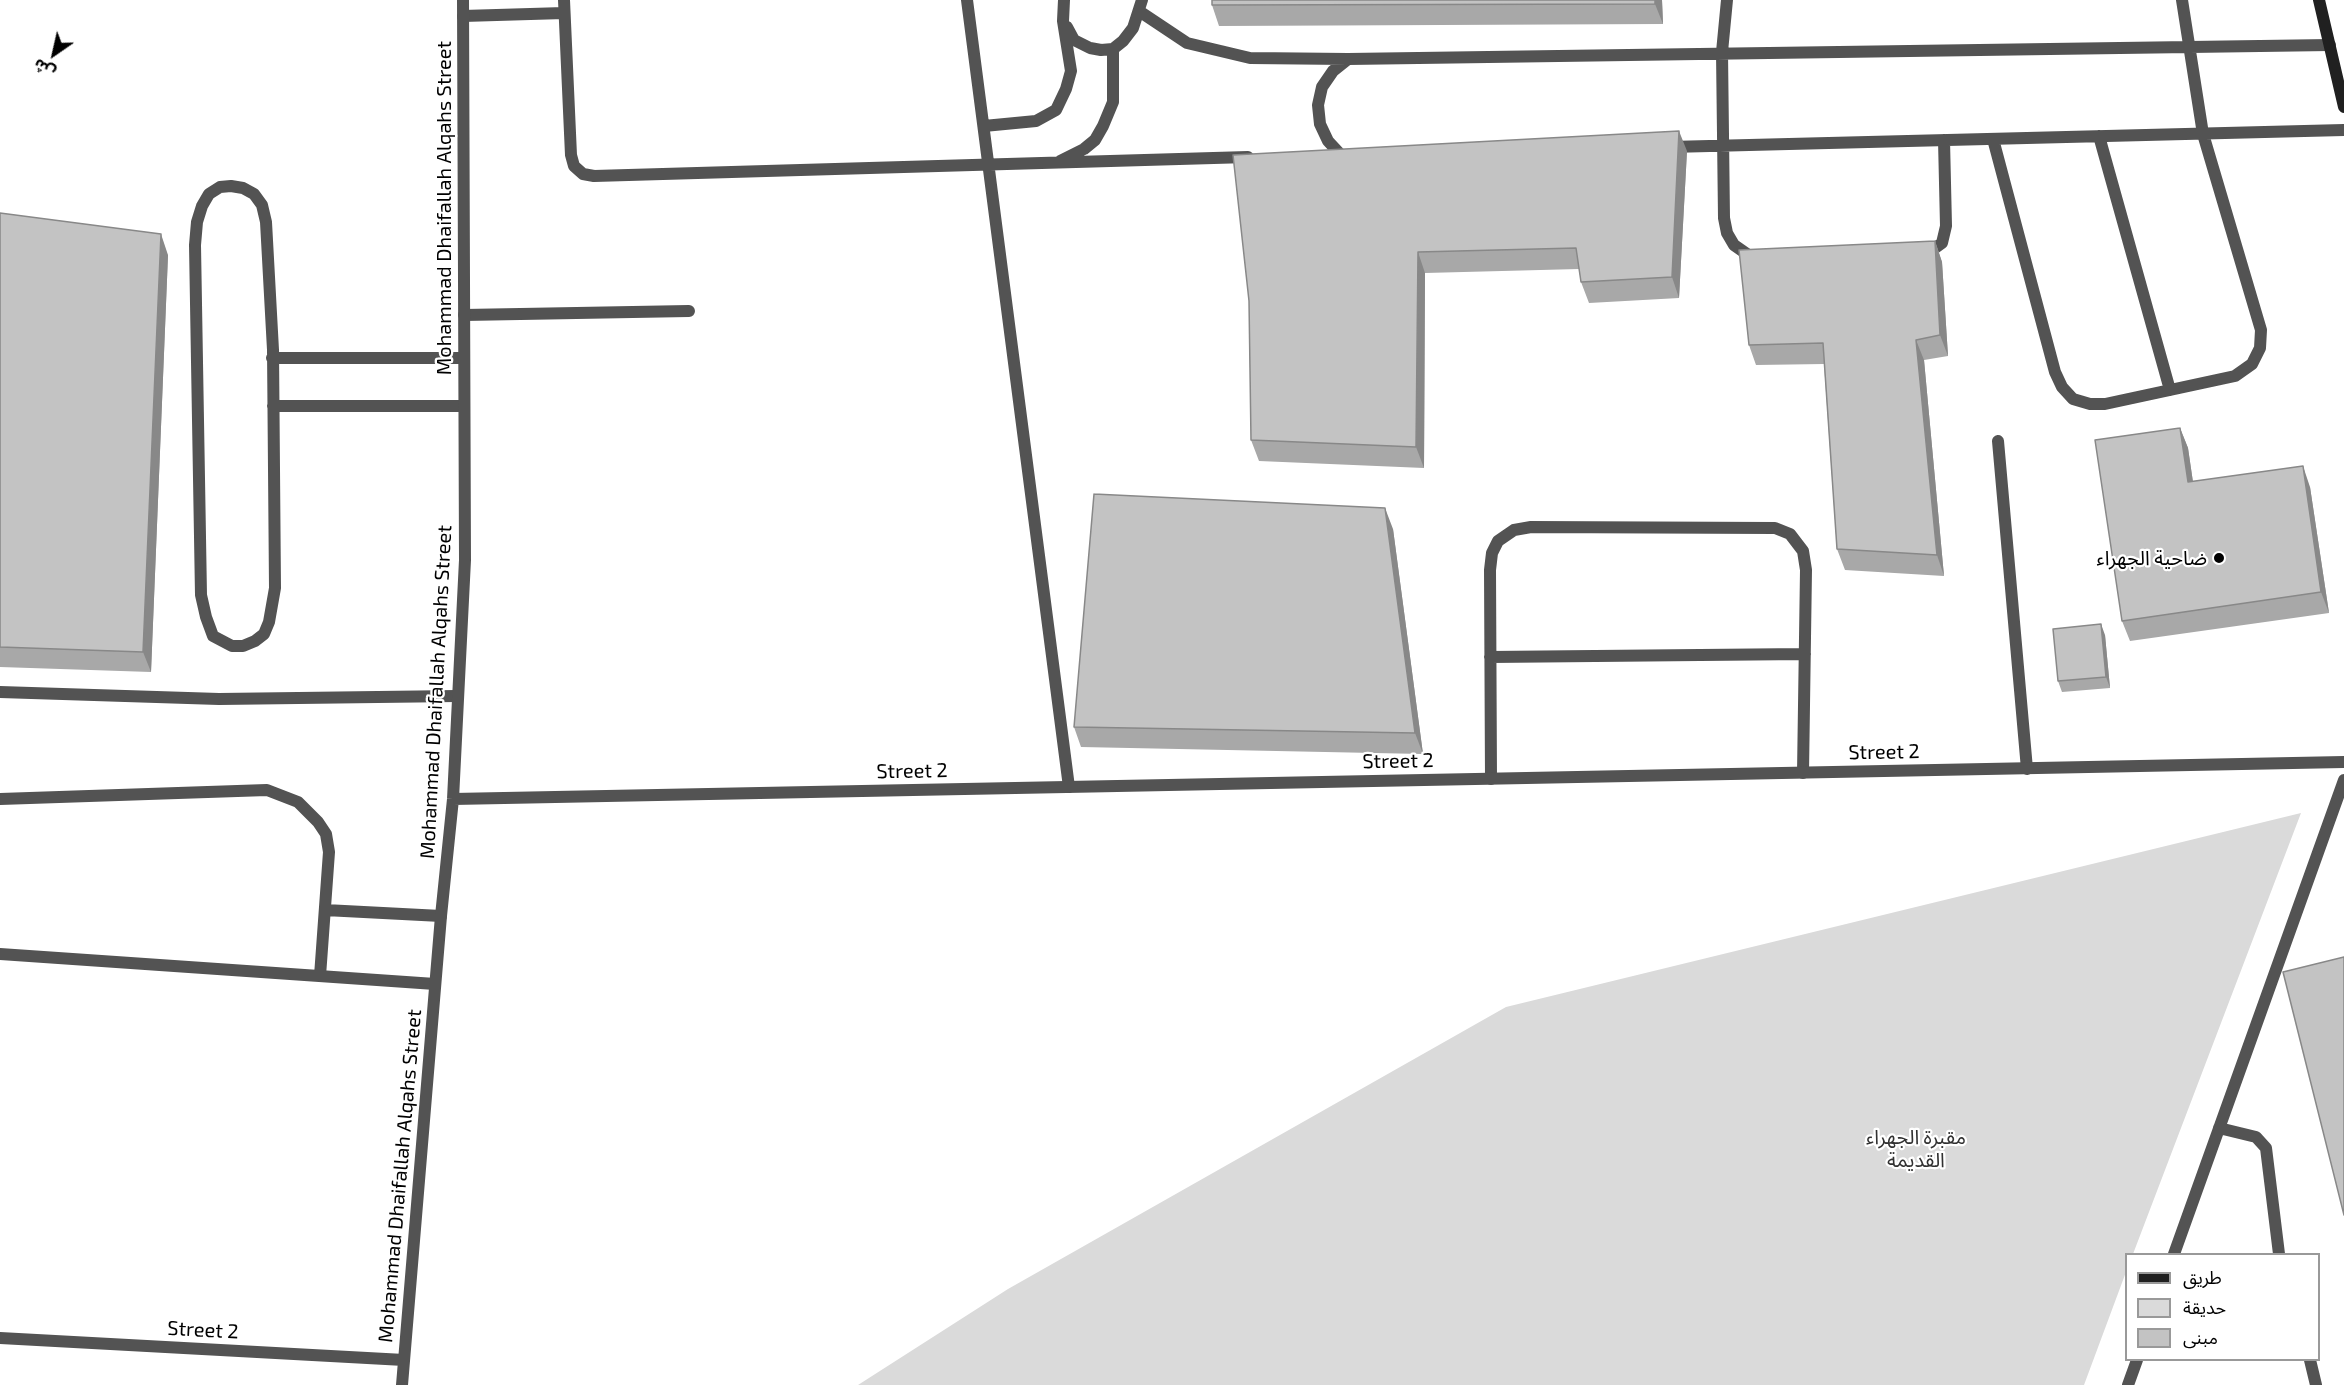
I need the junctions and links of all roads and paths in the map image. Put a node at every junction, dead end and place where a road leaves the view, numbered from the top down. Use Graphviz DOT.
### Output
graph roads {
  1 [pos="463,0"];
  2 [pos="967,0"];
  3 [pos="1064,0"];
  4 [pos="1727,0"];
  5 [pos="2182,0"];
  6 [pos="2319,0"];
  7 [pos="1140,5"];
  8 [pos="564,6"];
  9 [pos="463,15"];
  10 [pos="1063,21"];
  11 [pos="2330,45"];
  12 [pos="2189,46"];
  13 [pos="1113,49"];
  14 [pos="1722,52"];
  15 [pos="1348,59"];
  16 [pos="2344,107"];
  17 [pos="984,126"];
  18 [pos="2344,130"];
  19 [pos="2204,134"];
  20 [pos="2099,136"];
  21 [pos="1993,139"];
  22 [pos="1944,140"];
  23 [pos="1725,146"];
  24 [pos="1659,147"];
  25 [pos="1341,155"];
  26 [pos="1258,157"];
  27 [pos="1056,163"];
  28 [pos="989,165"];
  29 [pos="1906,258"];
  30 [pos="1766,259"];
  31 [pos="688,311"];
  32 [pos="464,315"];
  33 [pos="464,357"];
  34 [pos="272,358"];
  35 [pos="2170,390"];
  36 [pos="273,406"];
  37 [pos="464,406"];
  38 [pos="1998,441"];
  39 [pos="1805,654"];
  40 [pos="1490,657"];
  41 [pos="0,692"];
  42 [pos="457,696"];
  43 [pos="2344,762"];
  44 [pos="2027,769"];
  45 [pos="1803,773"];
  46 [pos="1491,779"];
  47 [pos="2344,780"];
  48 [pos="1069,787"];
  49 [pos="0,799"];
  50 [pos="453,800"];
  51 [pos="325,909"];
  52 [pos="441,916"];
  53 [pos="0,954"];
  54 [pos="320,976"];
  55 [pos="435,984"];
  56 [pos="2219,1128"];
  57 [pos="2174,1253"];
  58 [pos="2279,1253"];
  59 [pos="0,1338"];
  60 [pos="404,1360"];
  61 [pos="2136,1361"];
  62 [pos="2310,1361"];
  63 [pos="402,1385"];
  64 [pos="2128,1385"];
  65 [pos="2316,1385"];
  1 -- 9 [label="street, Mohammad Dhaifallah Alqahs Street"];
  2 -- 17 [label="street"];
  3 -- 10 [label="street"];
  4 -- 14 [label="street"];
  5 -- 12 [label="street"];
  6 -- 11 [label="main road"];
  7 -- 13 [label="street"];
  7 -- 15 [label="street"];
  8 -- 9 [label="street"];
  8 -- 28 [label="street"];
  9 -- 32 [label="street, Mohammad Dhaifallah Alqahs Street"];
  10 -- 13 [label="street"];
  10 -- 17 [label="street"];
  11 -- 12 [label="street"];
  11 -- 16 [label="main road"];
  12 -- 14 [label="street"];
  12 -- 19 [label="street"];
  13 -- 27 [label="street"];
  14 -- 15 [label="street"];
  14 -- 23 [label="street"];
  15 -- 25 [label="street"];
  17 -- 28 [label="street"];
  18 -- 19 [label="street"];
  19 -- 20 [label="street"];
  19 -- 35 [label="street"];
  20 -- 21 [label="street"];
  20 -- 35 [label="street"];
  21 -- 22 [label="street"];
  21 -- 35 [label="street"];
  22 -- 23 [label="street"];
  22 -- 29 [label="street"];
  23 -- 24 [label="street"];
  23 -- 30 [label="street"];
  26 -- 27 [label="street"];
  27 -- 28 [label="street"];
  28 -- 48 [label="street"];
  31 -- 32 [label="street"];
  32 -- 33 [label="street, Mohammad Dhaifallah Alqahs Street"];
  33 -- 34 [label="street"];
  33 -- 37 [label="street, Mohammad Dhaifallah Alqahs Street"];
  34 -- 36 [label="street"];
  34 -- 36 [label="street"];
  36 -- 37 [label="street"];
  37 -- 42 [label="street, Mohammad Dhaifallah Alqahs Street"];
  38 -- 44 [label="street"];
  39 -- 40 [label="street"];
  39 -- 40 [label="street"];
  39 -- 45 [label="street"];
  40 -- 46 [label="street"];
  41 -- 42 [label="street"];
  42 -- 50 [label="street, Mohammad Dhaifallah Alqahs Street"];
  43 -- 44 [label="street, Street 2"];
  44 -- 45 [label="street, Street 2"];
  45 -- 46 [label="street, Street 2"];
  46 -- 48 [label="street, Street 2"];
  47 -- 56 [label="street"];
  48 -- 50 [label="street, Street 2"];
  49 -- 51 [label="street"];
  50 -- 52 [label="street, Mohammad Dhaifallah Alqahs Street"];
  51 -- 52 [label="street"];
  51 -- 54 [label="street"];
  52 -- 55 [label="street, Mohammad Dhaifallah Alqahs Street"];
  53 -- 54 [label="street"];
  54 -- 55 [label="street"];
  55 -- 60 [label="street, Mohammad Dhaifallah Alqahs Street"];
  56 -- 57 [label="street"];
  56 -- 58 [label="street"];
  59 -- 60 [label="street, Street 2"];
  60 -- 63 [label="street, Mohammad Dhaifallah Alqahs Street"];
  61 -- 64 [label="street"];
  62 -- 65 [label="street"];
}
